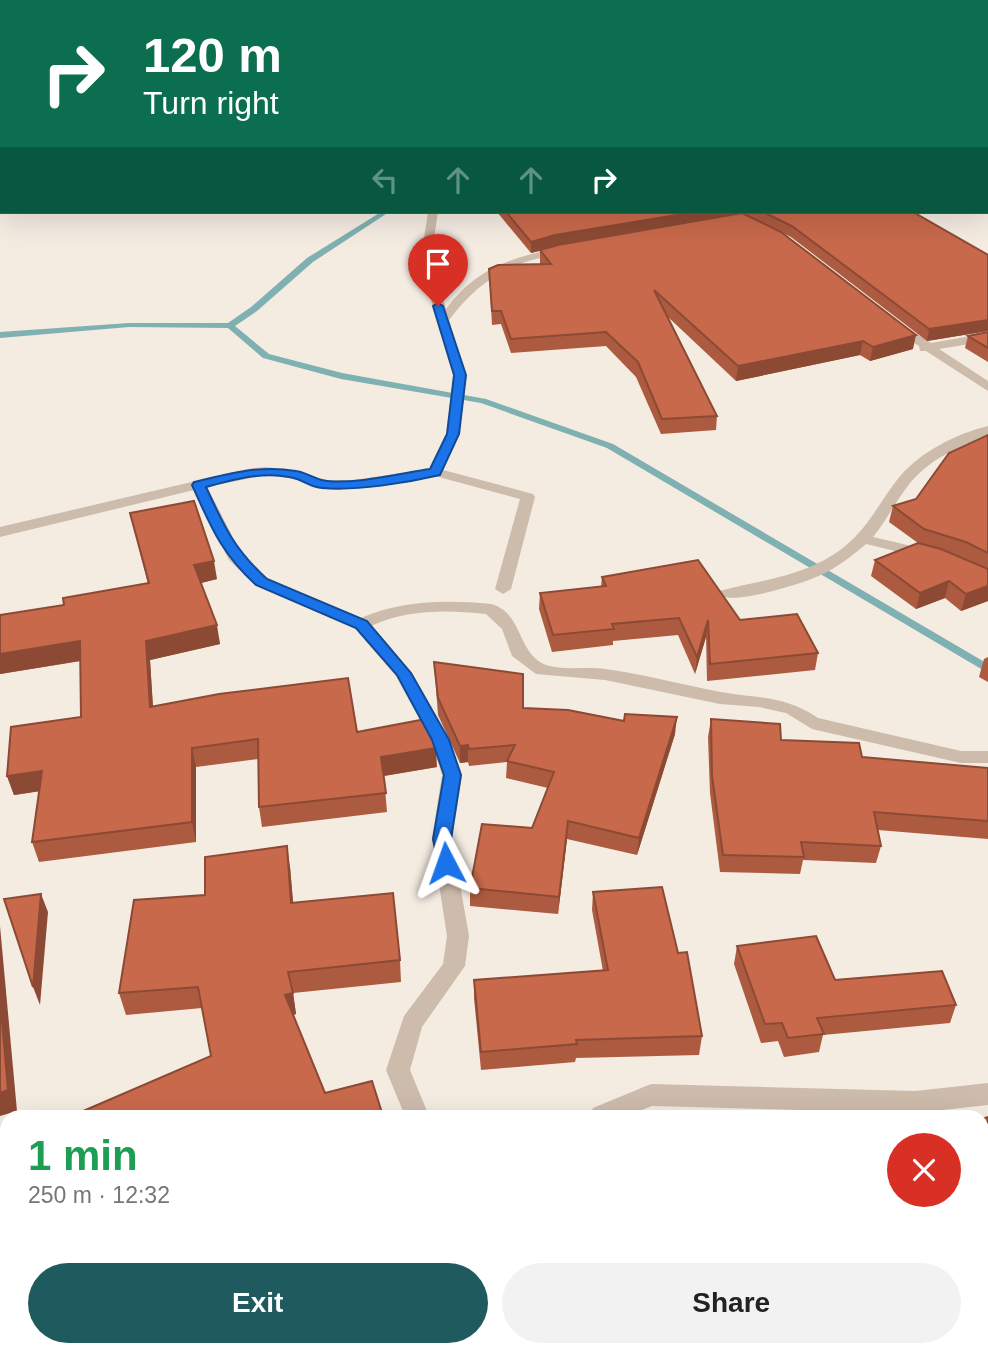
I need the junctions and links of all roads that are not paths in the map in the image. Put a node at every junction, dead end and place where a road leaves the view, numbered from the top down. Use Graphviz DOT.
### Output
graph roads {
  1 [pos="433,214"];
  2 [pos="580,247"];
  3 [pos="442,322"];
  4 [pos="892,323"];
  5 [pos="988,337"];
  6 [pos="924,348"];
  7 [pos="988,387"];
  8 [pos="988,430"];
  9 [pos="435,472"];
  10 [pos="199,485"];
  11 [pos="0,532"];
  12 [pos="863,539"];
  13 [pos="942,557"];
  14 [pos="503,590"];
  15 [pos="725,594"];
  16 [pos="361,624"];
  17 [pos="988,757"];
  18 [pos="988,1094"];
  19 [pos="415,1110"];
  20 [pos="616,1110"];
  1 -- 3 [label="street"];
  2 -- 3 [label="street"];
  3 -- 9 [label="street"];
  4 -- 6 [label="street"];
  5 -- 6 [label="street"];
  6 -- 7 [label="street"];
  8 -- 12 [label="street"];
  9 -- 10 [label="street"];
  9 -- 14 [label="street"];
  10 -- 11 [label="street"];
  10 -- 16 [label="street"];
  12 -- 13 [label="street"];
  12 -- 15 [label="street"];
  16 -- 17 [label="street"];
  16 -- 19 [label="street"];
  18 -- 20 [label="street"];
}
